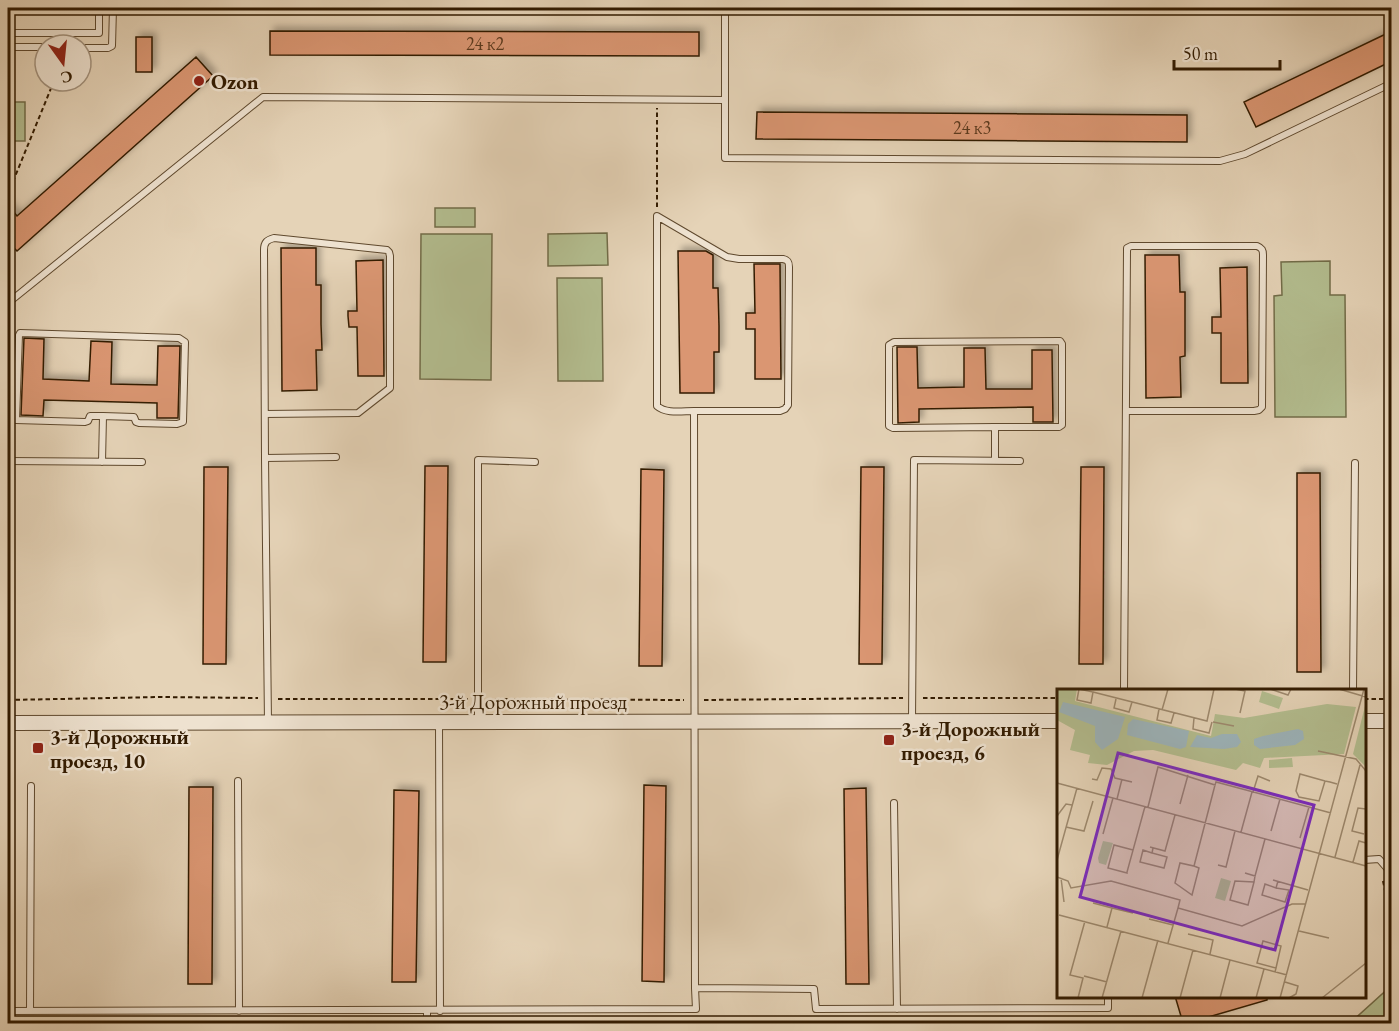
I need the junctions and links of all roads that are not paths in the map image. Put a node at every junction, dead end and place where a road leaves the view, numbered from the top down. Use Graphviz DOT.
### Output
graph roads {
  1 [pos="99,8"];
  2 [pos="113,8"];
  3 [pos="725,8"];
  4 [pos="8,33"];
  5 [pos="8,47"];
  6 [pos="33,47"];
  7 [pos="93,48"];
  8 [pos="1392,83"];
  9 [pos="725,100"];
  10 [pos="8,303"];
  11 [pos="694,411"];
  12 [pos="1126,411"];
  13 [pos="265,414"];
  14 [pos="103,416"];
  15 [pos="995,427"];
  16 [pos="336,457"];
  17 [pos="266,458"];
  18 [pos="995,460"];
  19 [pos="8,461"];
  20 [pos="1020,461"];
  21 [pos="102,462"];
  22 [pos="142,462"];
  23 [pos="535,462"];
  24 [pos="1355,463"];
  25 [pos="1125,689"];
  26 [pos="1353,689"];
  27 [pos="912,721"];
  28 [pos="1057,721"];
  29 [pos="1366,721"];
  30 [pos="1392,721"];
  31 [pos="268,722"];
  32 [pos="439,722"];
  33 [pos="478,722"];
  34 [pos="694,722"];
  35 [pos="8,723"];
  36 [pos="238,781"];
  37 [pos="31,786"];
  38 [pos="894,803"];
  39 [pos="1366,860"];
  40 [pos="1392,874"];
  41 [pos="695,988"];
  42 [pos="1108,998"];
  43 [pos="897,1009"];
  44 [pos="427,1010"];
  45 [pos="8,1011"];
  46 [pos="30,1011"];
  47 [pos="238,1011"];
  48 [pos="440,1011"];
  49 [pos="427,1023"];
  1 -- 4 [label="lane"];
  2 -- 7 [label="lane"];
  3 -- 9 [label="lane"];
  5 -- 6 [label="lane"];
  8 -- 9 [label="lane"];
  9 -- 10 [label="lane"];
  11 -- 11 [label="lane"];
  11 -- 34 [label="lane"];
  12 -- 12 [label="lane"];
  12 -- 25 [label="lane"];
  13 -- 13 [label="lane"];
  13 -- 17 [label="lane"];
  14 -- 14 [label="lane"];
  14 -- 21 [label="lane"];
  15 -- 15 [label="lane"];
  15 -- 18 [label="lane"];
  16 -- 17 [label="lane"];
  17 -- 31 [label="lane"];
  18 -- 20 [label="lane"];
  18 -- 27 [label="lane"];
  19 -- 21 [label="lane"];
  21 -- 22 [label="lane"];
  23 -- 33 [label="lane"];
  24 -- 26 [label="lane"];
  27 -- 28 [label="street, 3-й Дорожный проезд"];
  27 -- 34 [label="street, 3-й Дорожный проезд"];
  29 -- 30 [label="street"];
  31 -- 32 [label="street, 3-й Дорожный проезд"];
  31 -- 35 [label="street, 3-й Дорожный проезд"];
  32 -- 33 [label="street, 3-й Дорожный проезд"];
  32 -- 48 [label="lane"];
  33 -- 34 [label="street, 3-й Дорожный проезд"];
  34 -- 41 [label="lane"];
  36 -- 47 [label="lane"];
  37 -- 46 [label="lane"];
  38 -- 43 [label="lane"];
  39 -- 40 [label="lane"];
  41 -- 43 [label="lane"];
  41 -- 48 [label="lane"];
  42 -- 43 [label="lane"];
  44 -- 47 [label="lane"];
  44 -- 48 [label="lane"];
  44 -- 49 [label="lane"];
  45 -- 46 [label="lane"];
  46 -- 47 [label="lane"];
}
